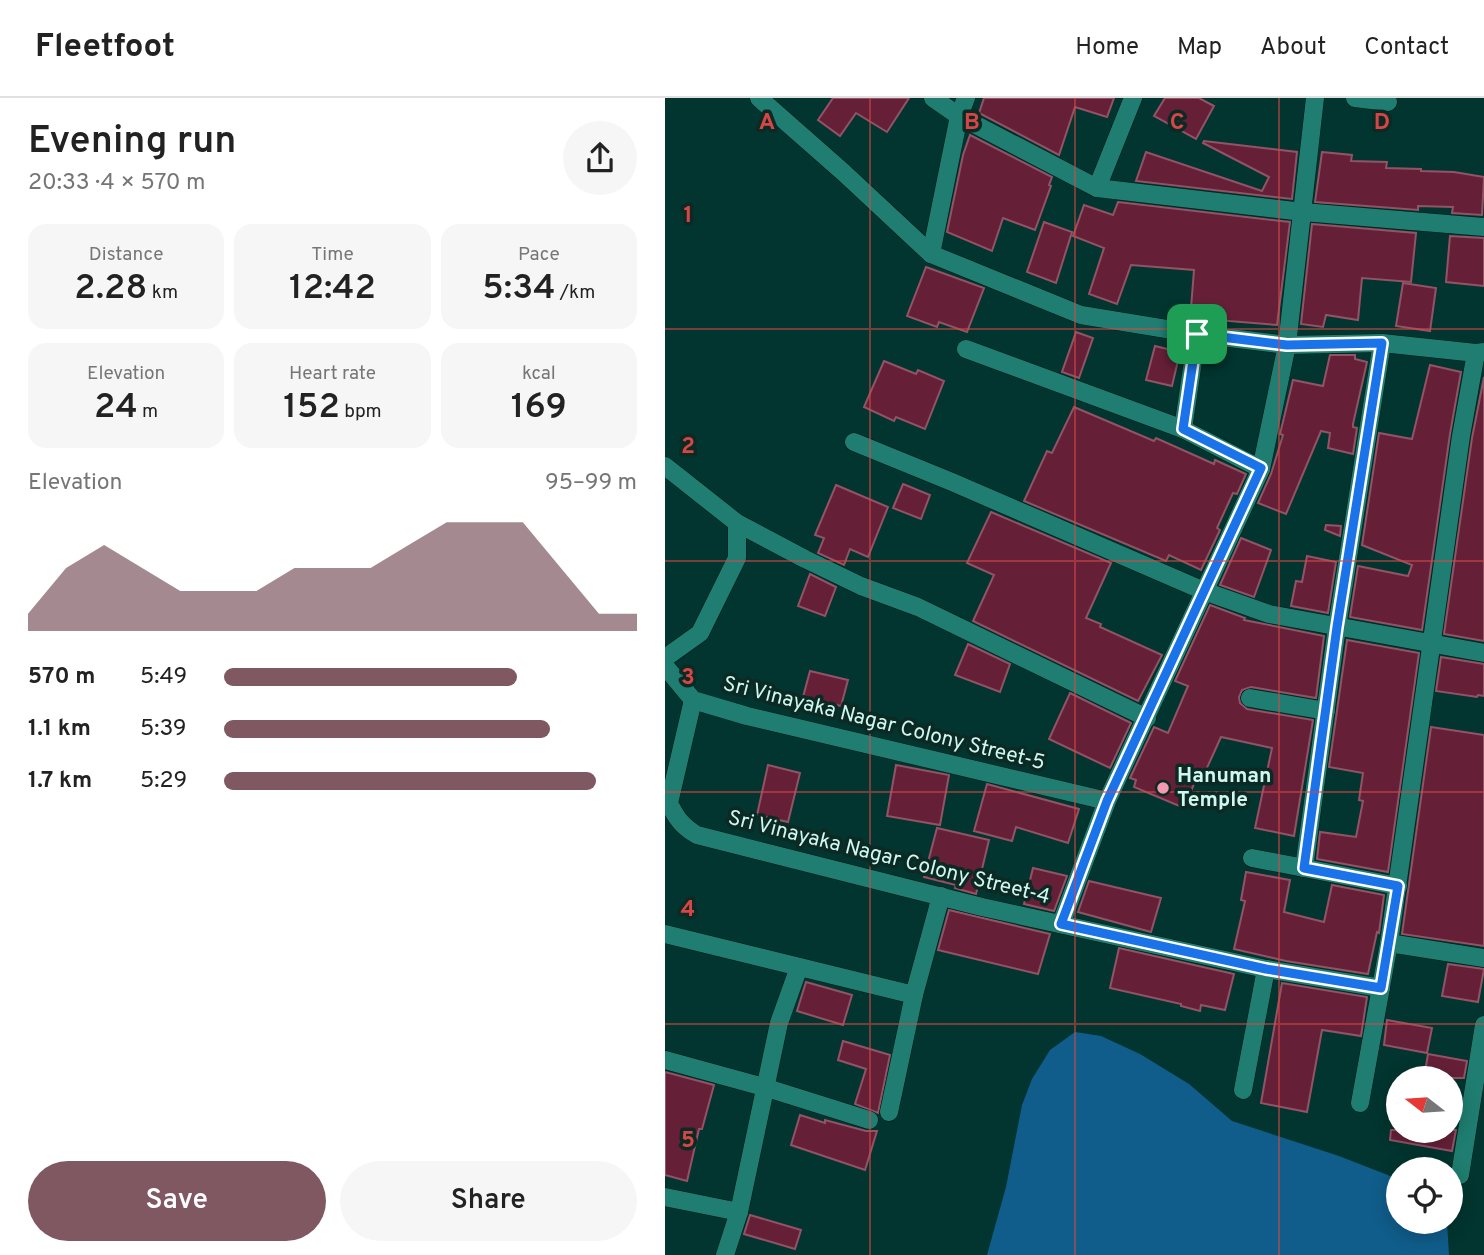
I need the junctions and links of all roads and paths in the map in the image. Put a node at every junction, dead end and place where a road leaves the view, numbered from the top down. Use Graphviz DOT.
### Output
graph roads {
  1 [pos="759,98"];
  2 [pos="933,98"];
  3 [pos="966,98"];
  4 [pos="1133,98"];
  5 [pos="1315,98"];
  6 [pos="1355,98"];
  7 [pos="1388,103"];
  8 [pos="959,116"];
  9 [pos="1097,188"];
  10 [pos="1303,212"];
  11 [pos="1484,228"];
  12 [pos="931,254"];
  13 [pos="1197,334"];
  14 [pos="1382,343"];
  15 [pos="1287,345"];
  16 [pos="966,349"];
  17 [pos="1480,353"];
  18 [pos="1183,429"];
  19 [pos="854,442"];
  20 [pos="665,466"];
  21 [pos="1261,468"];
  22 [pos="737,523"];
  23 [pos="1204,592"];
  24 [pos="1337,627"];
  25 [pos="1433,644"];
  26 [pos="1484,653"];
  27 [pos="665,658"];
  28 [pos="665,666"];
  29 [pos="1250,698"];
  30 [pos="693,701"];
  31 [pos="1326,710"];
  32 [pos="1147,718"];
  33 [pos="1107,801"];
  34 [pos="1252,858"];
  35 [pos="1304,868"];
  36 [pos="1398,886"];
  37 [pos="941,896"];
  38 [pos="1061,924"];
  39 [pos="665,934"];
  40 [pos="1389,943"];
  41 [pos="1484,958"];
  42 [pos="799,967"];
  43 [pos="1266,969"];
  44 [pos="1381,988"];
  45 [pos="914,995"];
  46 [pos="1484,1025"];
  47 [pos="665,1060"];
  48 [pos="764,1087"];
  49 [pos="1244,1090"];
  50 [pos="1360,1103"];
  51 [pos="889,1112"];
  52 [pos="869,1120"];
  53 [pos="1463,1157"];
  54 [pos="665,1196"];
  55 [pos="739,1212"];
  56 [pos="725,1255"];
  1 -- 12 [label="street"];
  2 -- 8 [label="street"];
  3 -- 8 [label="street"];
  4 -- 9 [label="street"];
  5 -- 10 [label="street"];
  6 -- 7 [label="street"];
  8 -- 9 [label="street"];
  8 -- 12 [label="street"];
  9 -- 10 [label="street"];
  10 -- 11 [label="street"];
  10 -- 15 [label="street"];
  12 -- 13 [label="street"];
  13 -- 15 [label="street"];
  13 -- 18 [label="street"];
  14 -- 15 [label="street"];
  14 -- 17 [label="street"];
  14 -- 24 [label="street"];
  15 -- 21 [label="street"];
  16 -- 18 [label="street"];
  17 -- 25 [label="street"];
  18 -- 21 [label="street"];
  19 -- 23 [label="street"];
  20 -- 22 [label="street"];
  21 -- 23 [label="street"];
  22 -- 27 [label="street"];
  22 -- 32 [label="street"];
  23 -- 24 [label="street"];
  23 -- 32 [label="street"];
  24 -- 25 [label="street"];
  24 -- 31 [label="street"];
  25 -- 26 [label="street"];
  25 -- 36 [label="street"];
  28 -- 30 [label="street, Sri Vinayaka Nagar Colony Street-5"];
  29 -- 31 [label="street"];
  30 -- 33 [label="street, Sri Vinayaka Nagar Colony Street-5"];
  30 -- 37 [label="street, Sri Vinayaka Nagar Colony Street-4"];
  31 -- 35 [label="street"];
  32 -- 33 [label="street"];
  33 -- 38 [label="street"];
  34 -- 35 [label="street"];
  35 -- 36 [label="street"];
  36 -- 40 [label="street"];
  37 -- 38 [label="street, Sri Vinayaka Nagar Colony Street-4"];
  37 -- 45 [label="street"];
  38 -- 43 [label="street, Sri Vinayaka Nagar Colony Street-4"];
  39 -- 42 [label="street"];
  40 -- 41 [label="street"];
  40 -- 44 [label="street"];
  42 -- 45 [label="street"];
  42 -- 48 [label="street"];
  43 -- 44 [label="street, Sri Vinayaka Nagar Colony Street-4"];
  43 -- 49 [label="street"];
  44 -- 50 [label="street"];
  45 -- 51 [label="street"];
  46 -- 53 [label="street"];
  47 -- 48 [label="street"];
  48 -- 52 [label="street"];
  48 -- 55 [label="street"];
  54 -- 55 [label="street"];
  55 -- 56 [label="street"];
}
